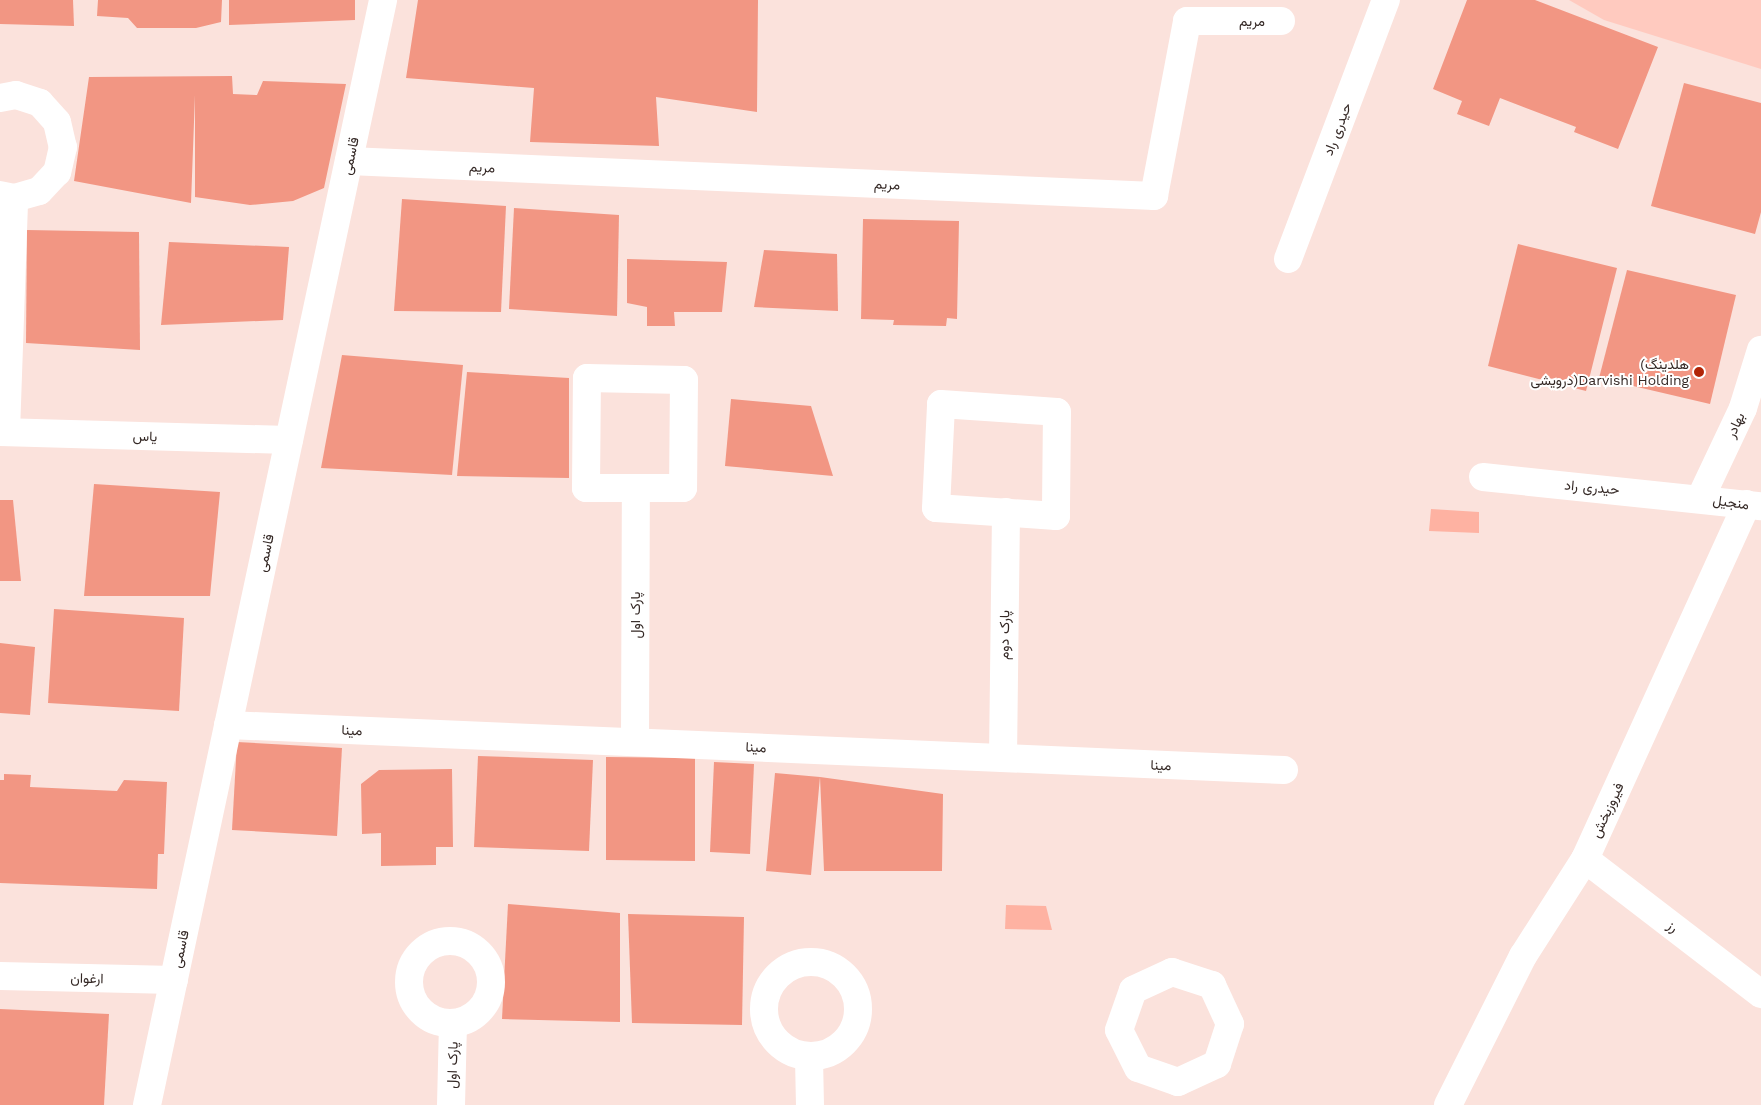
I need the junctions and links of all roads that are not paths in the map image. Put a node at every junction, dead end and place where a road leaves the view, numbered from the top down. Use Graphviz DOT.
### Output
graph roads {
  1 [pos="383,0"];
  2 [pos="1386,0"];
  3 [pos="1281,20"];
  4 [pos="0,98"];
  5 [pos="349,162"];
  6 [pos="7,197"];
  7 [pos="1288,259"];
  8 [pos="1761,350"];
  9 [pos="3,432"];
  10 [pos="289,440"];
  11 [pos="1483,477"];
  12 [pos="636,489"];
  13 [pos="1701,497"];
  14 [pos="1754,505"];
  15 [pos="1006,512"];
  16 [pos="228,724"];
  17 [pos="635,742"];
  18 [pos="1003,758"];
  19 [pos="1284,770"];
  20 [pos="1585,859"];
  21 [pos="0,976"];
  22 [pos="174,980"];
  23 [pos="1761,994"];
  24 [pos="453,1024"];
  25 [pos="809,1058"];
  26 [pos="147,1105"];
  27 [pos="451,1105"];
  28 [pos="810,1105"];
  29 [pos="1448,1105"];
  1 -- 5 [label="street, قاسمی"];
  2 -- 7 [label="street, حیدری راد"];
  3 -- 5 [label="street, مریم"];
  4 -- 6 [label="street"];
  5 -- 10 [label="street, قاسمی"];
  6 -- 9 [label="street"];
  8 -- 13 [label="street, بهادر"];
  9 -- 10 [label="street, یاس"];
  10 -- 16 [label="street, قاسمی"];
  11 -- 13 [label="street, حیدری راد"];
  12 -- 12 [label="street"];
  12 -- 17 [label="street, پارک اول"];
  13 -- 14 [label="street, منجیل"];
  14 -- 20 [label="street, فیروزبخش"];
  15 -- 15 [label="street"];
  15 -- 18 [label="street, پارک دوم"];
  16 -- 17 [label="street, مینا"];
  16 -- 22 [label="street, قاسمی"];
  17 -- 18 [label="street, مینا"];
  18 -- 19 [label="street, مینا"];
  20 -- 23 [label="street, رز"];
  20 -- 29 [label="street, فیروزبخش"];
  21 -- 22 [label="street, ارغوان"];
  22 -- 26 [label="street, قاسمی"];
  24 -- 27 [label="street, پارک اول"];
  25 -- 28 [label="street"];
}
